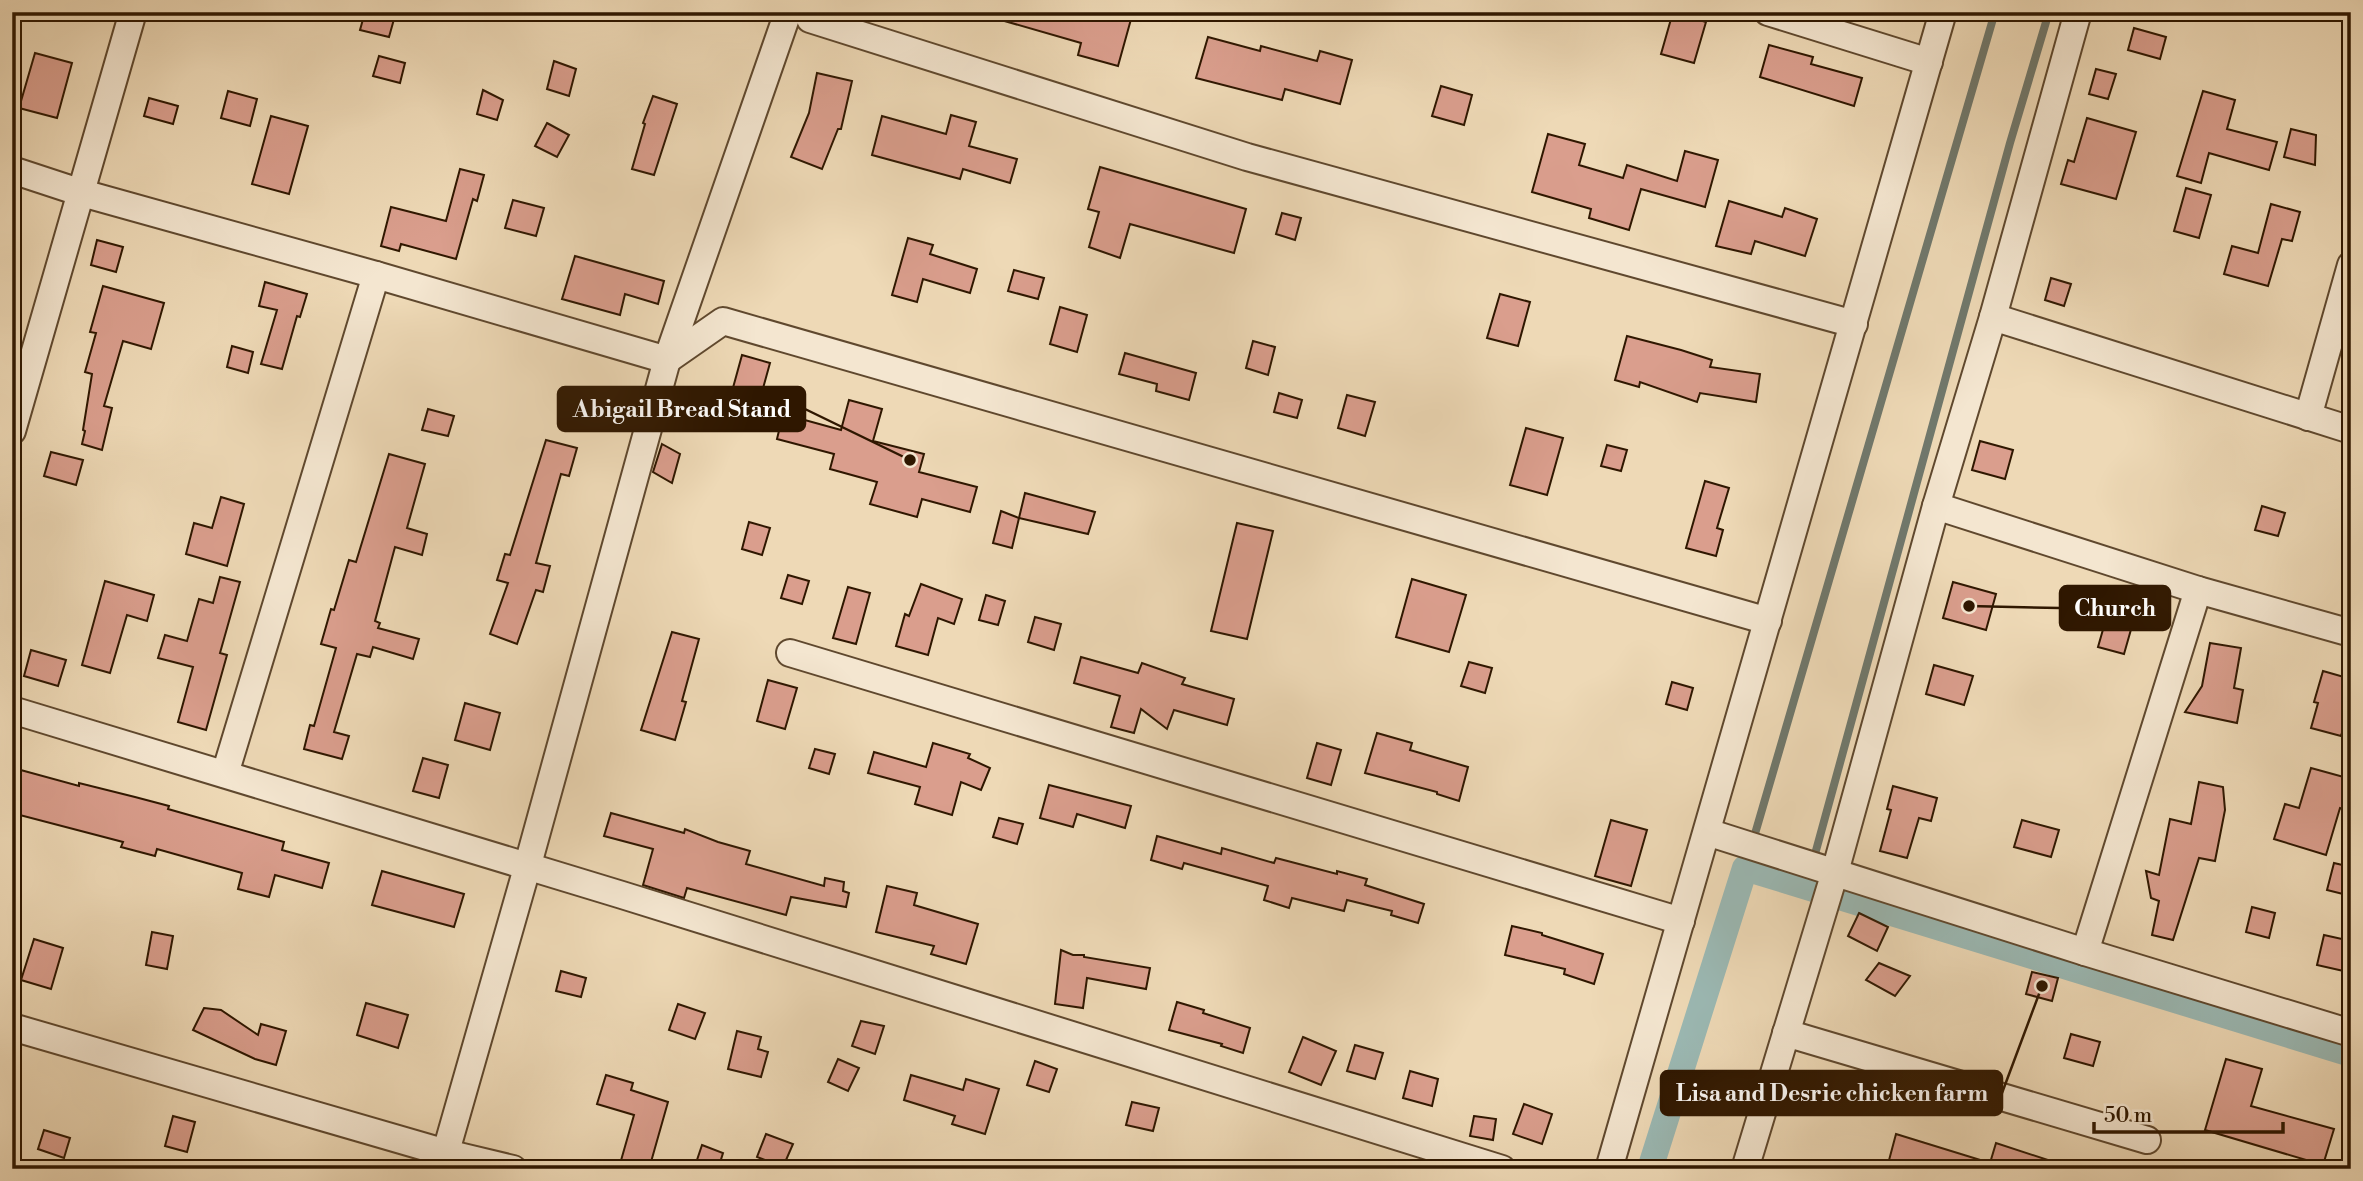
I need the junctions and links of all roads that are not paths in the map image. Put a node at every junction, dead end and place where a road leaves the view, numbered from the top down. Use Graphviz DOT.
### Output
graph roads {
  1 [pos="133,12"];
  2 [pos="788,12"];
  3 [pos="807,12"];
  4 [pos="1768,12"];
  5 [pos="1944,12"];
  6 [pos="2078,12"];
  7 [pos="1929,62"];
  8 [pos="12,170"];
  9 [pos="82,193"];
  10 [pos="2351,265"];
  11 [pos="376,275"];
  12 [pos="1993,317"];
  13 [pos="1854,324"];
  14 [pos="667,360"];
  15 [pos="2308,417"];
  16 [pos="2351,430"];
  17 [pos="12,431"];
  18 [pos="1936,506"];
  19 [pos="2198,590"];
  20 [pos="1768,621"];
  21 [pos="2351,633"];
  22 [pos="790,653"];
  23 [pos="12,710"];
  24 [pos="225,774"];
  25 [pos="1707,832"];
  26 [pos="527,868"];
  27 [pos="1835,872"];
  28 [pos="1681,921"];
  29 [pos="2085,951"];
  30 [pos="12,1027"];
  31 [pos="1786,1033"];
  32 [pos="2351,1033"];
  33 [pos="2147,1140"];
  34 [pos="444,1161"];
  35 [pos="513,1169"];
  36 [pos="1502,1169"];
  37 [pos="1609,1169"];
  38 [pos="1745,1169"];
  1 -- 9 [label="street"];
  2 -- 14 [label="street"];
  3 -- 13 [label="street"];
  4 -- 7 [label="street"];
  5 -- 7 [label="street"];
  6 -- 12 [label="street"];
  7 -- 13 [label="street"];
  8 -- 9 [label="street"];
  9 -- 11 [label="street"];
  9 -- 17 [label="street"];
  10 -- 15 [label="street"];
  11 -- 14 [label="street"];
  11 -- 24 [label="street"];
  12 -- 15 [label="street"];
  12 -- 18 [label="street"];
  13 -- 20 [label="street"];
  14 -- 20 [label="street"];
  14 -- 26 [label="street"];
  15 -- 16 [label="street"];
  18 -- 19 [label="street"];
  18 -- 27 [label="street"];
  19 -- 21 [label="street"];
  19 -- 29 [label="street"];
  20 -- 25 [label="street"];
  22 -- 28 [label="street"];
  23 -- 24 [label="street"];
  24 -- 26 [label="street"];
  25 -- 27 [label="street"];
  25 -- 28 [label="street"];
  26 -- 34 [label="street"];
  26 -- 36 [label="street"];
  27 -- 29 [label="street"];
  27 -- 31 [label="street"];
  28 -- 37 [label="street"];
  29 -- 32 [label="street"];
  30 -- 34 [label="street"];
  31 -- 33 [label="street"];
  31 -- 38 [label="street"];
  34 -- 35 [label="street"];
}
